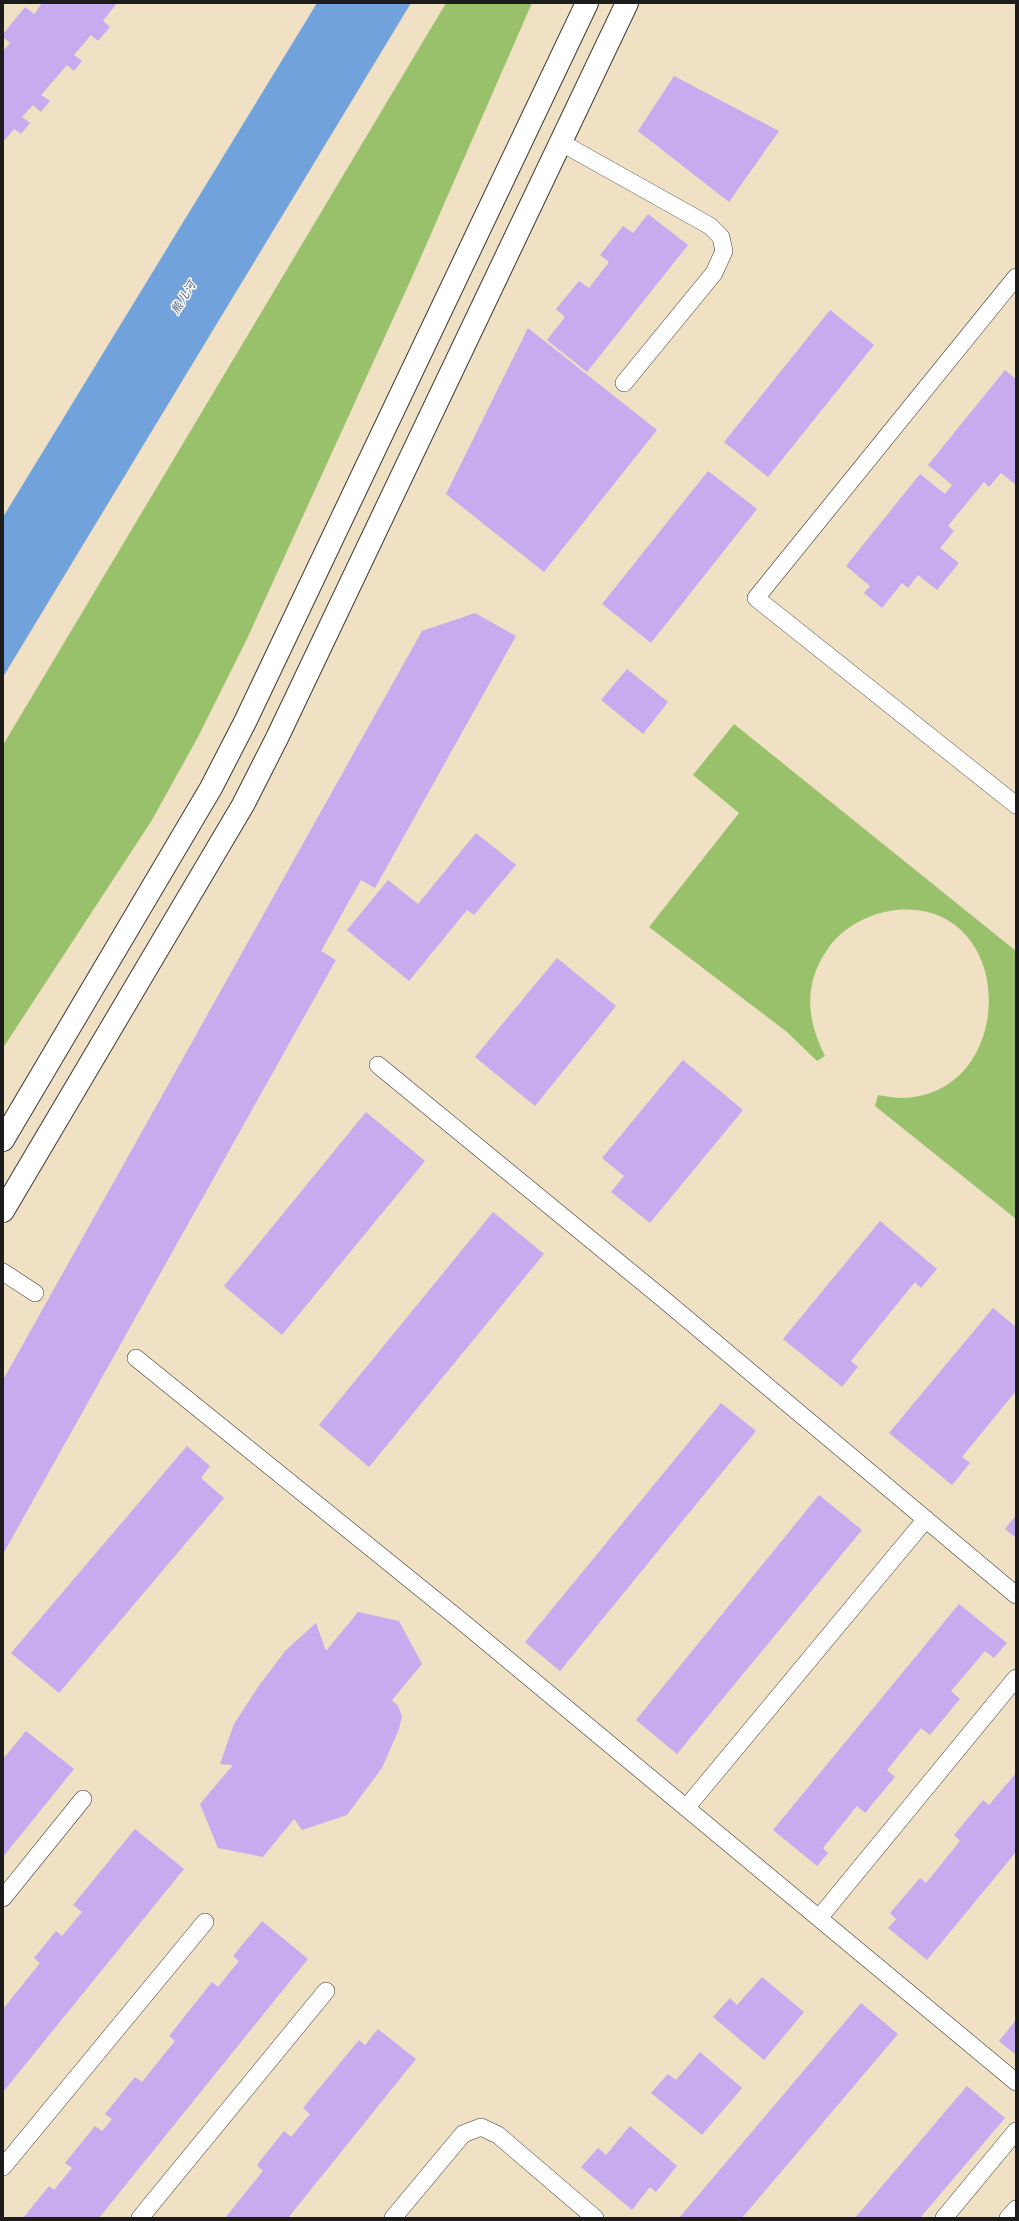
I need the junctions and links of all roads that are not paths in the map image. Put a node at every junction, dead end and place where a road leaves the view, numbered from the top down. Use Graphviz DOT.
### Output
graph roads {
  1 [pos="587,3"];
  2 [pos="626,3"];
  3 [pos="560,142"];
  4 [pos="1016,277"];
  5 [pos="624,383"];
  6 [pos="1016,805"];
  7 [pos="378,1065"];
  8 [pos="3,1140"];
  9 [pos="3,1211"];
  10 [pos="3,1272"];
  11 [pos="35,1293"];
  12 [pos="136,1358"];
  13 [pos="926,1519"];
  14 [pos="1016,1595"];
  15 [pos="1016,1678"];
  16 [pos="83,1799"];
  17 [pos="686,1808"];
  18 [pos="3,1898"];
  19 [pos="819,1918"];
  20 [pos="205,1922"];
  21 [pos="326,1991"];
  22 [pos="1016,2082"];
  23 [pos="1016,2130"];
  24 [pos="3,2168"];
  25 [pos="1016,2209"];
  26 [pos="140,2218"];
  27 [pos="393,2218"];
  28 [pos="595,2218"];
  29 [pos="944,2218"];
  30 [pos="1008,2218"];
  1 -- 8 [label="street"];
  2 -- 3 [label="street"];
  3 -- 5 [label="lane"];
  3 -- 9 [label="street"];
  4 -- 6 [label="lane"];
  7 -- 13 [label="lane"];
  10 -- 11 [label="lane"];
  12 -- 17 [label="lane"];
  13 -- 14 [label="lane"];
  13 -- 17 [label="lane"];
  15 -- 19 [label="lane"];
  16 -- 18 [label="lane"];
  17 -- 19 [label="lane"];
  19 -- 22 [label="lane"];
  20 -- 24 [label="lane"];
  21 -- 26 [label="lane"];
  23 -- 29 [label="lane"];
  25 -- 30 [label="lane"];
  27 -- 28 [label="lane"];
}
